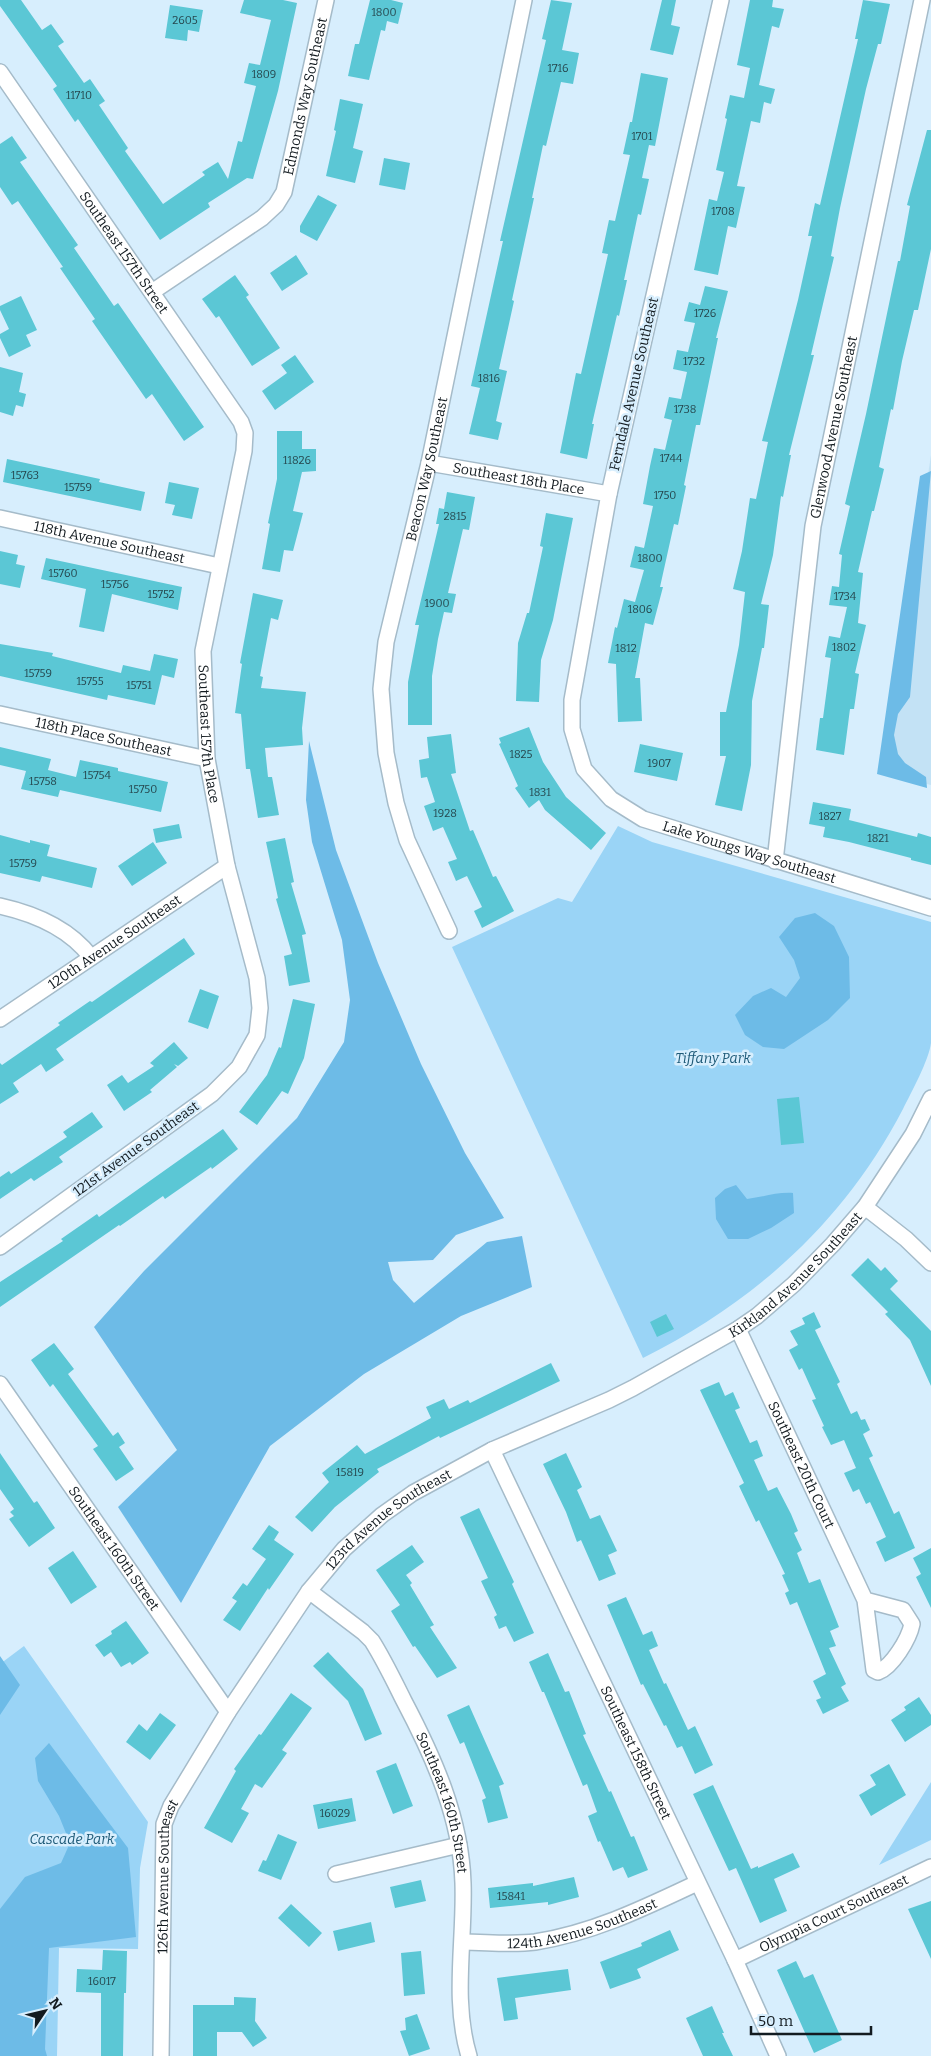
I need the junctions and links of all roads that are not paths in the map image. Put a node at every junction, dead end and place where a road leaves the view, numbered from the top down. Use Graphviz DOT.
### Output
graph roads {
  1 [pos="326,0"];
  2 [pos="524,0"];
  3 [pos="721,0"];
  4 [pos="922,0"];
  5 [pos="0,73"];
  6 [pos="152,292"];
  7 [pos="245,433"];
  8 [pos="429,463"];
  9 [pos="609,494"];
  10 [pos="0,518"];
  11 [pos="219,566"];
  12 [pos="0,714"];
  13 [pos="207,759"];
  14 [pos="584,769"];
  15 [pos="775,861"];
  16 [pos="227,866"];
  17 [pos="0,906"];
  18 [pos="931,908"];
  19 [pos="449,931"];
  20 [pos="91,957"];
  21 [pos="0,1019"];
  22 [pos="257,1035"];
  23 [pos="931,1098"];
  24 [pos="865,1207"];
  25 [pos="0,1247"];
  26 [pos="931,1263"];
  27 [pos="738,1329"];
  28 [pos="0,1384"];
  29 [pos="609,1400"];
  30 [pos="492,1450"];
  31 [pos="309,1591"];
  32 [pos="865,1600"];
  33 [pos="228,1712"];
  34 [pos="459,1844"];
  35 [pos="931,1867"];
  36 [pos="336,1874"];
  37 [pos="697,1883"];
  38 [pos="463,1942"];
  39 [pos="735,1960"];
  40 [pos="161,2056"];
  41 [pos="469,2056"];
  42 [pos="778,2056"];
  1 -- 6 [label="street, Edmonds Way Southeast"];
  2 -- 8 [label="street, Beacon Way Southeast"];
  3 -- 9 [label="street, Ferndale Avenue Southeast"];
  4 -- 15 [label="street, Glenwood Avenue Southeast"];
  5 -- 6 [label="street, Southeast 157th Street"];
  6 -- 7 [label="street, Southeast 157th Street"];
  7 -- 11 [label="street, Southeast 157th Place"];
  8 -- 9 [label="street, Southeast 18th Place"];
  8 -- 19 [label="street, Beacon Way Southeast"];
  9 -- 14 [label="street, Ferndale Avenue Southeast"];
  10 -- 11 [label="street, 118th Avenue Southeast"];
  11 -- 13 [label="street, Southeast 157th Place"];
  12 -- 13 [label="street, 118th Place Southeast"];
  13 -- 16 [label="street, Southeast 157th Place"];
  14 -- 15 [label="street, Lake Youngs Way Southeast"];
  15 -- 18 [label="street, Lake Youngs Way Southeast"];
  16 -- 20 [label="street, 120th Avenue Southeast"];
  16 -- 22 [label="street, Southeast 157th Place"];
  17 -- 20 [label="street"];
  20 -- 21 [label="street, 120th Avenue Southeast"];
  22 -- 25 [label="street, 121st Avenue Southeast"];
  23 -- 24 [label="street, Kirkland Avenue Southeast"];
  24 -- 26 [label="street"];
  24 -- 27 [label="street, Kirkland Avenue Southeast"];
  27 -- 29 [label="street, Kirkland Avenue Southeast"];
  27 -- 32 [label="street, Southeast 20th Court"];
  28 -- 33 [label="street, Southeast 160th Street"];
  29 -- 30 [label="street, 123rd Avenue Southeast"];
  30 -- 31 [label="street, 123rd Avenue Southeast"];
  30 -- 37 [label="street, Southeast 158th Street"];
  31 -- 33 [label="street, 123rd Avenue Southeast"];
  31 -- 34 [label="street, Southeast 160th Street"];
  32 -- 32 [label="street, Southeast 20th Court"];
  33 -- 40 [label="street, 126th Avenue Southeast"];
  34 -- 36 [label="street"];
  34 -- 38 [label="street, Southeast 160th Street"];
  35 -- 39 [label="street, Olympia Court Southeast"];
  37 -- 38 [label="street, 124th Avenue Southeast"];
  37 -- 39 [label="street, Southeast 158th Street"];
  38 -- 41 [label="street, Southeast 160th Street"];
  39 -- 42 [label="street, Southeast 158th Street"];
}
